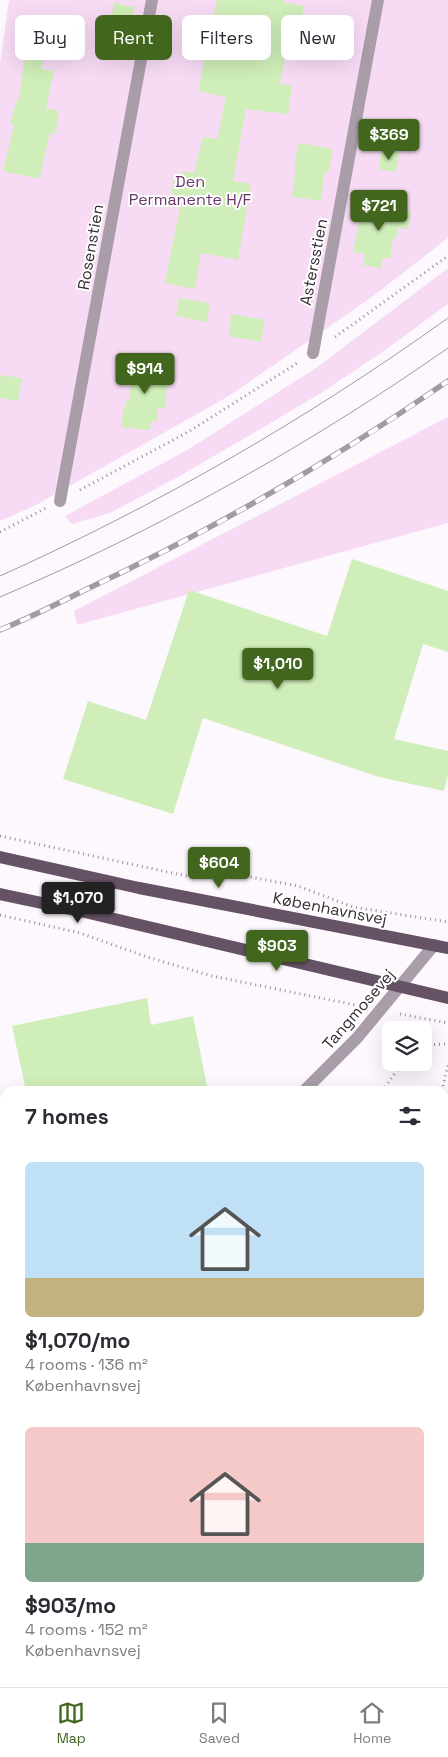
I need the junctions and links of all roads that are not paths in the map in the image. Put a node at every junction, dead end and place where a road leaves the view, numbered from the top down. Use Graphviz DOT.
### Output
graph roads {
  1 [pos="152,0"];
  2 [pos="378,0"];
  3 [pos="312,353"];
  4 [pos="60,501"];
  5 [pos="0,857"];
  6 [pos="0,894"];
  7 [pos="434,945"];
  8 [pos="448,948"];
  9 [pos="399,987"];
  10 [pos="448,998"];
  11 [pos="309,1086"];
  1 -- 4 [label="street, Rosenstien"];
  2 -- 3 [label="street, Astersstien"];
  5 -- 7 [label="main road, Københavnsvej"];
  6 -- 9 [label="main road"];
  7 -- 8 [label="main road, Københavnsvej"];
  7 -- 9 [label="street, Tangmosevej"];
  9 -- 10 [label="main road"];
  9 -- 11 [label="street, Tangmosevej"];
}
